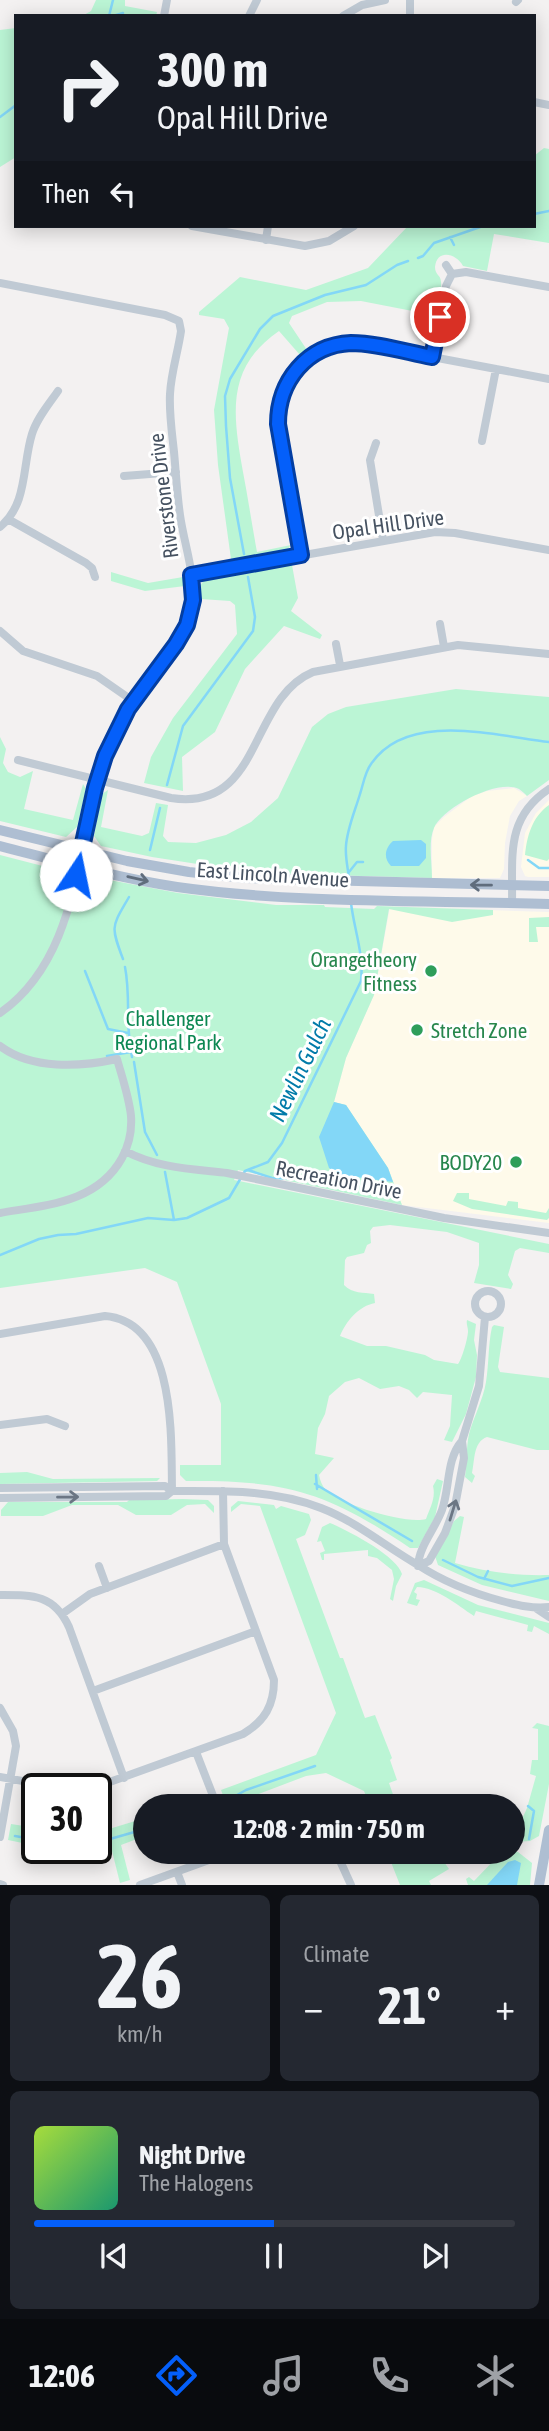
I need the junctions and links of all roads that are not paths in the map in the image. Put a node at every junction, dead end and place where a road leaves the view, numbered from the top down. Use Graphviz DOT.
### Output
graph roads {
  1 [pos="385,0"];
  2 [pos="346,14"];
  3 [pos="203,228"];
  4 [pos="268,228"];
  5 [pos="351,228"];
  6 [pos="266,240"];
  7 [pos="446,265"];
  8 [pos="452,274"];
  9 [pos="0,283"];
  10 [pos="549,287"];
  11 [pos="432,357"];
  12 [pos="496,369"];
  13 [pos="549,379"];
  14 [pos="58,391"];
  15 [pos="482,441"];
  16 [pos="376,443"];
  17 [pos="176,472"];
  18 [pos="124,476"];
  19 [pos="8,519"];
  20 [pos="0,527"];
  21 [pos="383,540"];
  22 [pos="549,550"];
  23 [pos="301,555"];
  24 [pos="191,575"];
  25 [pos="95,577"];
  26 [pos="440,624"];
  27 [pos="0,631"];
  28 [pos="336,644"];
  29 [pos="444,648"];
  30 [pos="549,654"];
  31 [pos="340,665"];
  32 [pos="133,701"];
  33 [pos="18,760"];
  34 [pos="98,780"];
  35 [pos="549,789"];
  36 [pos="0,830"];
  37 [pos="0,846"];
  38 [pos="81,850"];
  39 [pos="78,865"];
  40 [pos="512,886"];
  41 [pos="549,886"];
  42 [pos="512,902"];
  43 [pos="549,904"];
  44 [pos="0,1013"];
  45 [pos="0,1046"];
  46 [pos="125,1152"];
  47 [pos="0,1213"];
  48 [pos="549,1233"];
  49 [pos="485,1317"];
  50 [pos="0,1334"];
  51 [pos="0,1425"];
  52 [pos="65,1426"];
  53 [pos="0,1488"];
  54 [pos="172,1490"];
  55 [pos="223,1491"];
  56 [pos="0,1498"];
  57 [pos="225,1544"];
  58 [pos="99,1566"];
  59 [pos="418,1566"];
  60 [pos="107,1588"];
  61 [pos="0,1595"];
  62 [pos="549,1606"];
  63 [pos="537,1609"];
  64 [pos="62,1614"];
  65 [pos="549,1616"];
  66 [pos="256,1631"];
  67 [pos="93,1691"];
  68 [pos="0,1708"];
  69 [pos="270,1708"];
  70 [pos="281,1712"];
  71 [pos="196,1752"];
  72 [pos="0,1777"];
  73 [pos="124,1778"];
  74 [pos="11,1779"];
  75 [pos="21,1781"];
  76 [pos="112,1782"];
  77 [pos="212,1794"];
  78 [pos="549,1830"];
  79 [pos="0,1837"];
  80 [pos="199,1864"];
  81 [pos="341,1864"];
  82 [pos="177,1872"];
  83 [pos="140,1885"];
  84 [pos="182,1885"];
  85 [pos="351,1885"];
  86 [pos="539,1885"];
  1 -- 2 [label="street"];
  3 -- 6 [label="street"];
  4 -- 6 [label="street"];
  5 -- 6 [label="street"];
  7 -- 8 [label="street"];
  8 -- 10 [label="street"];
  8 -- 11 [label="street"];
  9 -- 17 [label="street, Riverstone Drive"];
  11 -- 12 [label="street"];
  11 -- 23 [label="street"];
  12 -- 13 [label="street"];
  12 -- 15 [label="street"];
  14 -- 19 [label="street"];
  16 -- 21 [label="street"];
  17 -- 18 [label="street"];
  17 -- 24 [label="street, Riverstone Drive"];
  19 -- 20 [label="street"];
  19 -- 25 [label="street"];
  21 -- 22 [label="street, Opal Hill Drive"];
  21 -- 23 [label="street, Opal Hill Drive"];
  23 -- 24 [label="street, Opal Hill Drive"];
  24 -- 32 [label="street, Riverstone Drive"];
  26 -- 29 [label="street"];
  27 -- 32 [label="street"];
  28 -- 31 [label="street"];
  29 -- 30 [label="street"];
  29 -- 31 [label="street"];
  31 -- 34 [label="street"];
  32 -- 34 [label="street, Riverstone Drive"];
  33 -- 34 [label="street"];
  34 -- 38 [label="street, Riverstone Drive"];
  35 -- 40 [label="street"];
  36 -- 38 [label="main road, East Lincoln Avenue"];
  37 -- 39 [label="main road, East Lincoln Avenue"];
  38 -- 39 [label="street, Riverstone Drive"];
  40 -- 38 [label="main road, East Lincoln Avenue, one-way"];
  39 -- 42 [label="main road, East Lincoln Avenue, one-way"];
  39 -- 44 [label="street"];
  40 -- 41 [label="main road, East Lincoln Avenue"];
  40 -- 42 [label="street"];
  42 -- 43 [label="main road, East Lincoln Avenue"];
  45 -- 46 [label="street"];
  46 -- 47 [label="street"];
  46 -- 48 [label="street, Recreation Drive"];
  49 -- 59 [label="street"];
  50 -- 54 [label="street"];
  51 -- 52 [label="street"];
  53 -- 54 [label="street"];
  54 -- 55 [label="street"];
  56 -- 54 [label="street, one-way"];
  55 -- 57 [label="street"];
  55 -- 59 [label="street"];
  57 -- 60 [label="street"];
  57 -- 66 [label="street"];
  58 -- 60 [label="street"];
  59 -- 63 [label="street"];
  60 -- 64 [label="street"];
  61 -- 64 [label="street"];
  62 -- 63 [label="street"];
  63 -- 65 [label="street"];
  64 -- 67 [label="street"];
  66 -- 67 [label="street"];
  66 -- 69 [label="street"];
  67 -- 73 [label="street"];
  68 -- 74 [label="street"];
  69 -- 70 [label="street"];
  69 -- 71 [label="street"];
  71 -- 73 [label="street"];
  71 -- 77 [label="street"];
  72 -- 74 [label="street"];
  73 -- 76 [label="street"];
  74 -- 75 [label="street"];
  74 -- 79 [label="street"];
  78 -- 86 [label="main road"];
  80 -- 82 [label="street"];
  81 -- 85 [label="street"];
  82 -- 83 [label="street"];
  82 -- 84 [label="street"];
}
